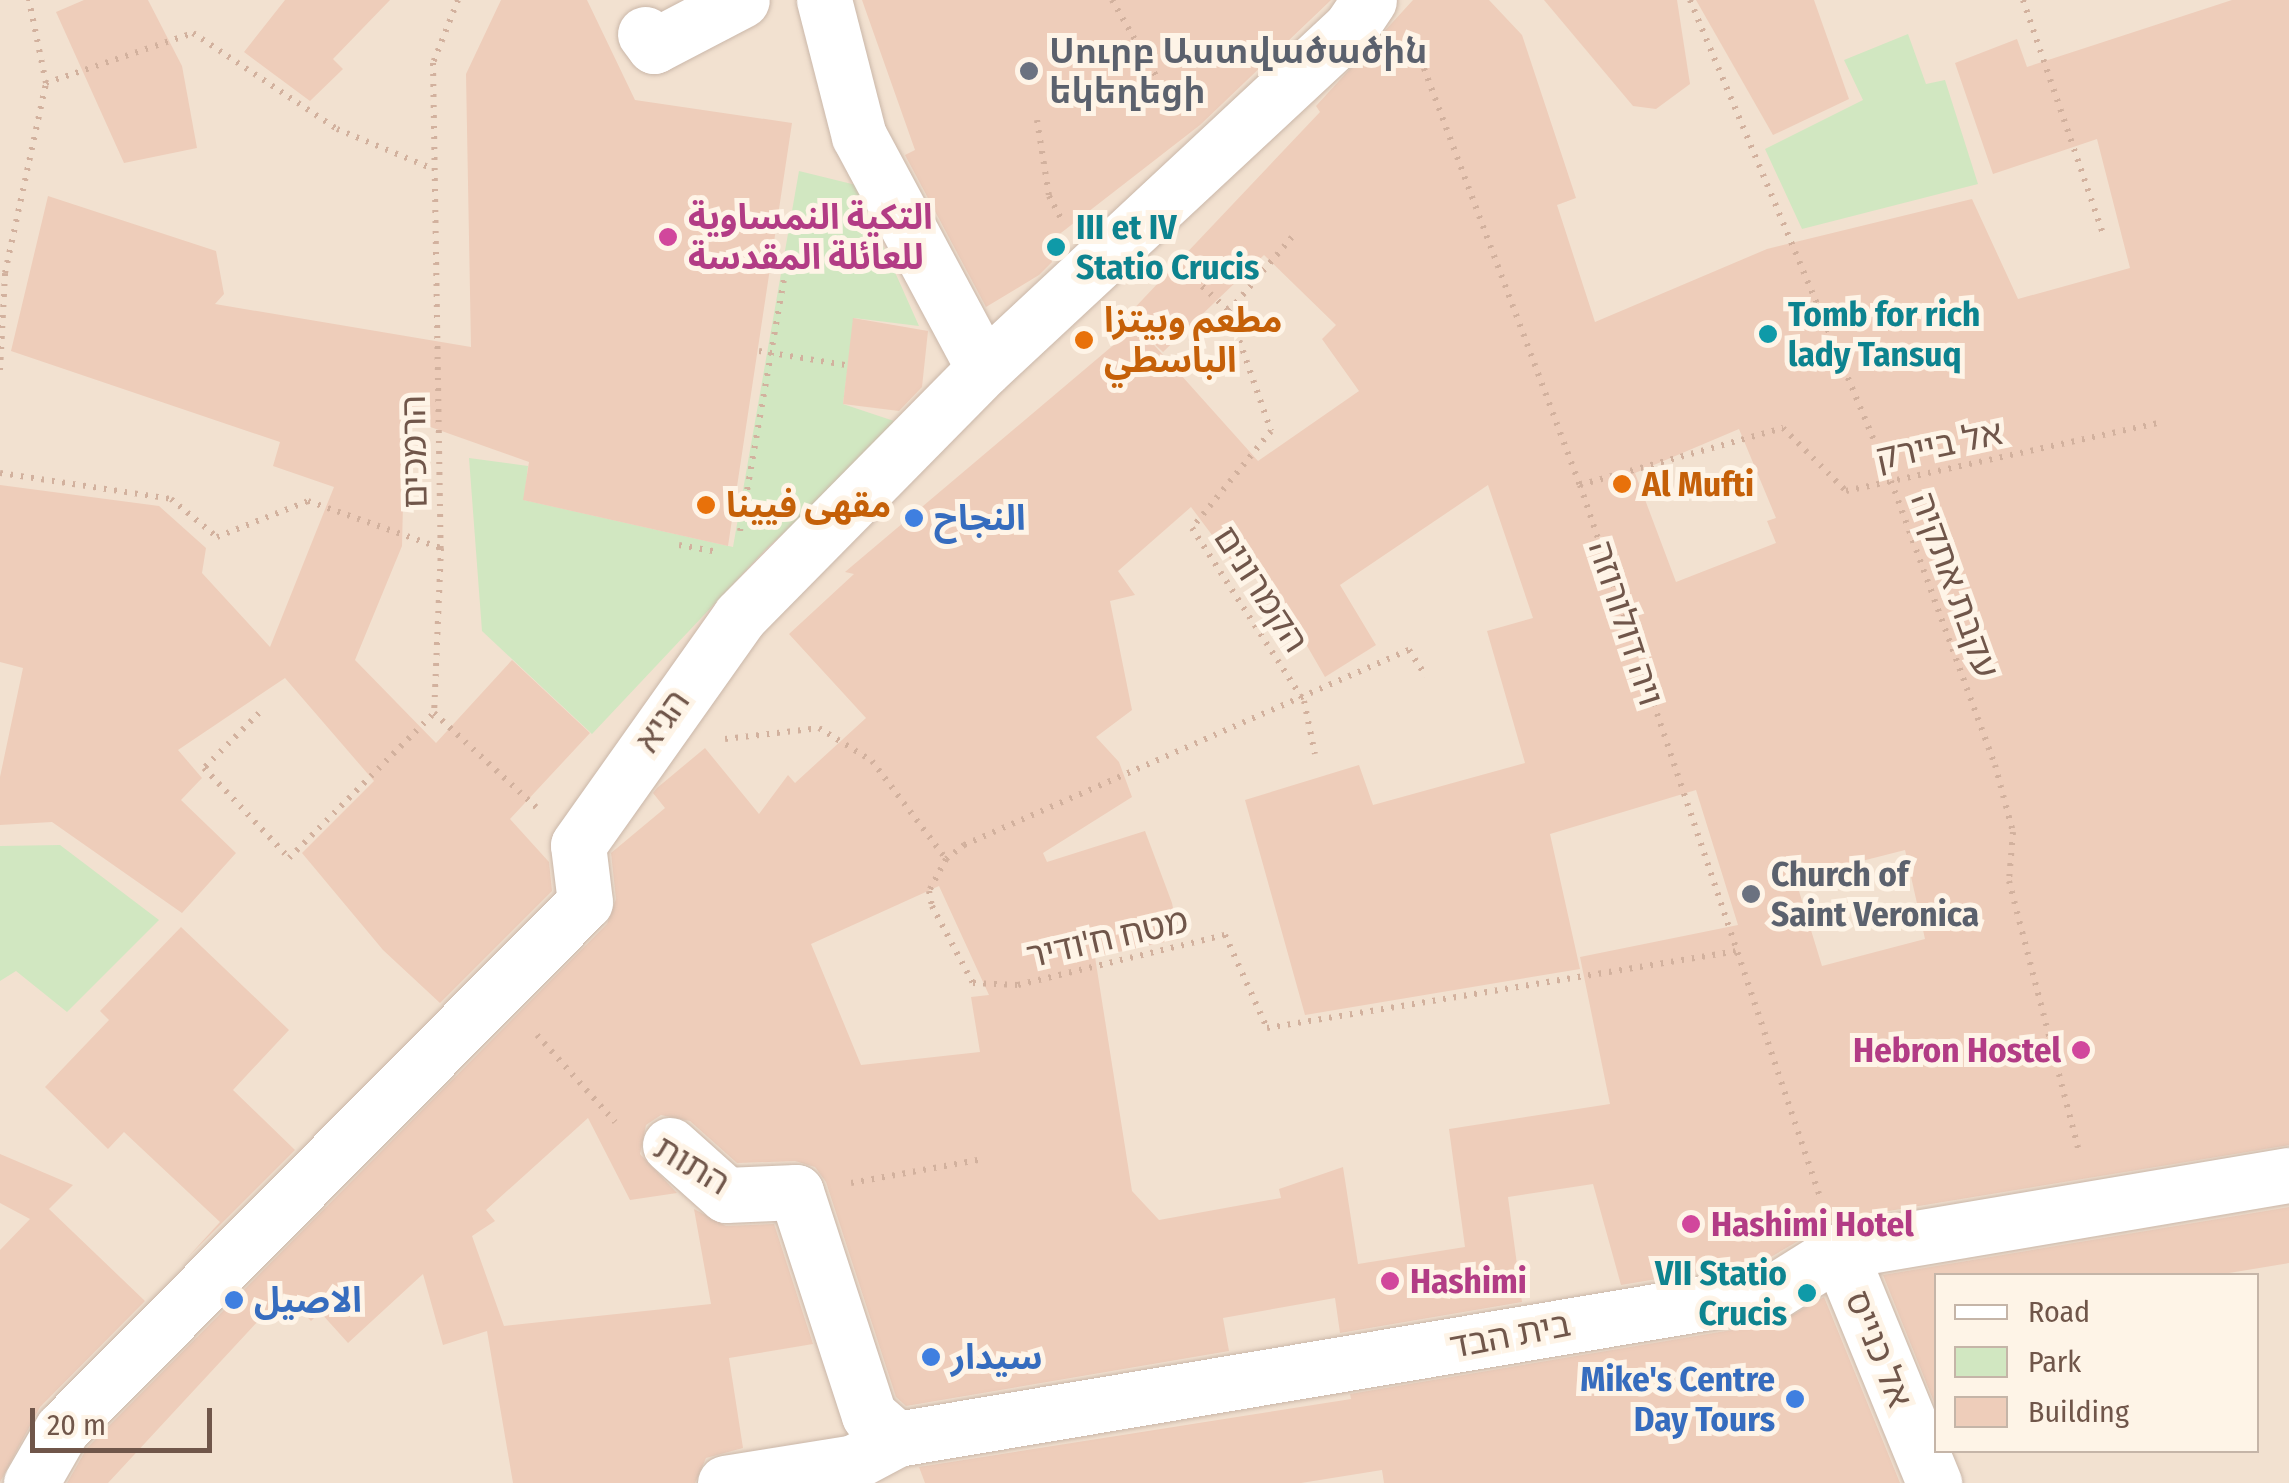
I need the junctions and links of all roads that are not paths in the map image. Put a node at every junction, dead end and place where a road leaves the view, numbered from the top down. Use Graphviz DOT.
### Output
graph roads {
  1 [pos="742,0"];
  2 [pos="824,0"];
  3 [pos="1387,9"];
  4 [pos="646,34"];
  5 [pos="984,369"];
  6 [pos="670,1144"];
  7 [pos="2289,1175"];
  8 [pos="1839,1251"];
  9 [pos="897,1439"];
  10 [pos="1926,1465"];
  11 [pos="31,1483"];
  12 [pos="726,1483"];
  1 -- 4 [label="street"];
  2 -- 5 [label="street"];
  3 -- 5 [label="street, הגיא"];
  5 -- 11 [label="street, הגיא"];
  6 -- 9 [label="street, התות"];
  7 -- 8 [label="street, בית הבד"];
  8 -- 9 [label="street, בית הבד"];
  8 -- 10 [label="street, אל כנייס"];
  9 -- 12 [label="street, בית הבד"];
}
